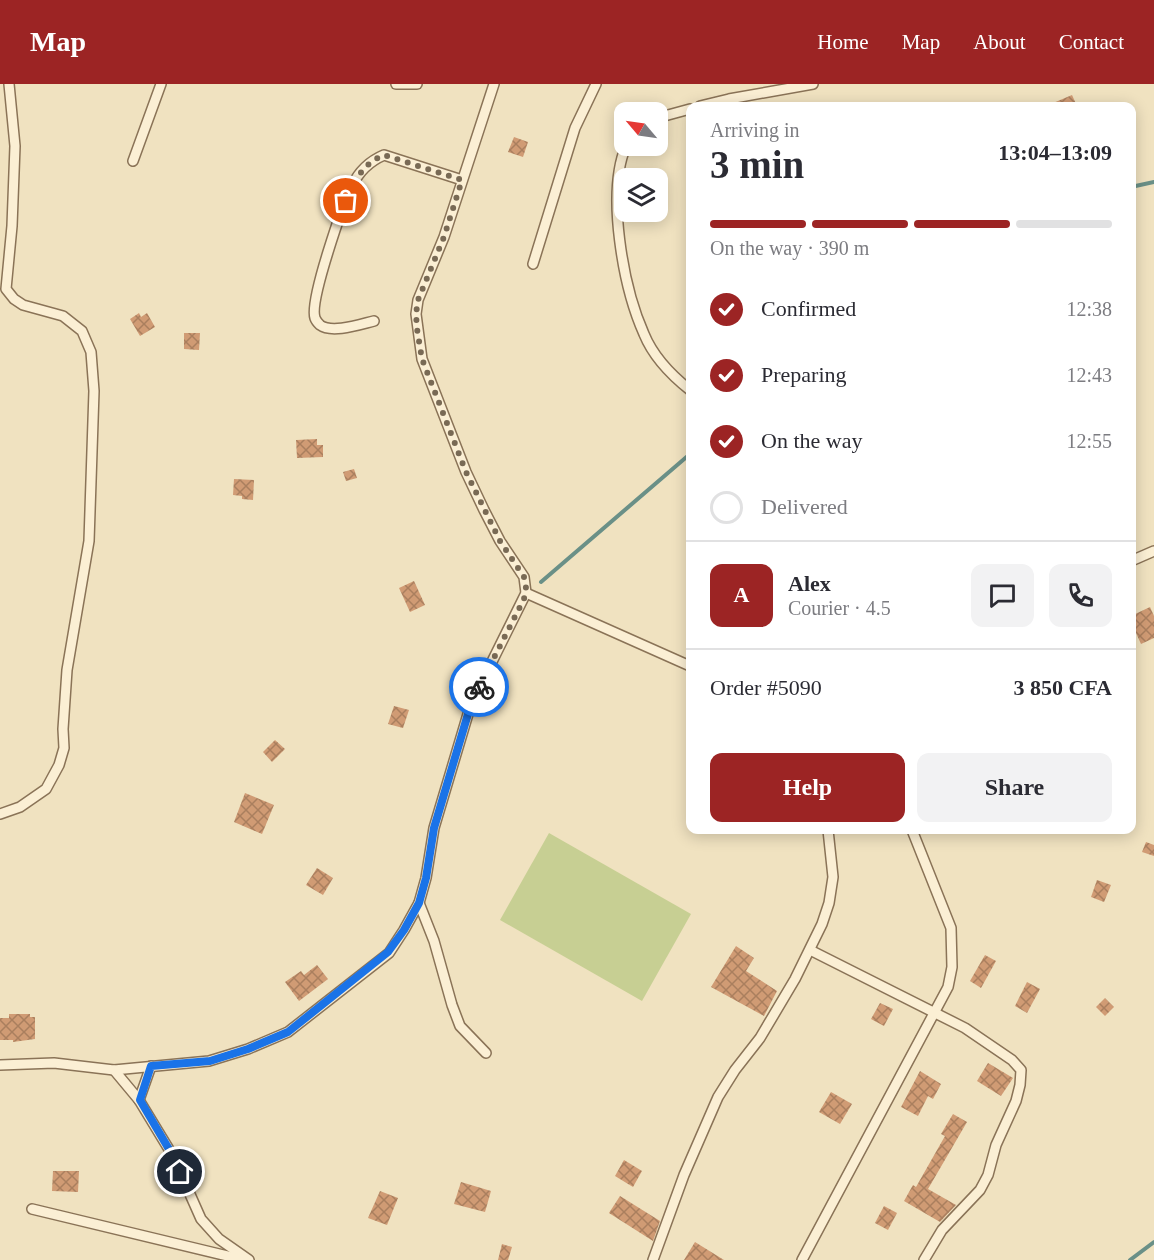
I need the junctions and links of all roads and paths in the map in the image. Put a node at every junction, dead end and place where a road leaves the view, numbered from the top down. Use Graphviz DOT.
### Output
graph roads {
  1 [pos="9,84"];
  2 [pos="161,84"];
  3 [pos="396,84"];
  4 [pos="417,84"];
  5 [pos="494,84"];
  6 [pos="596,84"];
  7 [pos="813,84"];
  8 [pos="717,102"];
  9 [pos="686,110"];
  10 [pos="668,115"];
  11 [pos="622,156"];
  12 [pos="133,161"];
  13 [pos="462,180"];
  14 [pos="533,264"];
  15 [pos="374,321"];
  16 [pos="686,387"];
  17 [pos="1154,551"];
  18 [pos="1136,559"];
  19 [pos="526,593"];
  20 [pos="686,664"];
  21 [pos="0,814"];
  22 [pos="828,834"];
  23 [pos="914,834"];
  24 [pos="419,903"];
  25 [pos="810,950"];
  26 [pos="934,1012"];
  27 [pos="486,1053"];
  28 [pos="0,1065"];
  29 [pos="151,1066"];
  30 [pos="114,1070"];
  31 [pos="140,1100"];
  32 [pos="32,1209"];
  33 [pos="244,1260"];
  34 [pos="249,1260"];
  35 [pos="653,1260"];
  36 [pos="802,1260"];
  37 [pos="924,1260"];
  1 -- 21 [label="street"];
  2 -- 12 [label="street"];
  3 -- 4 [label="street"];
  5 -- 13 [label="street"];
  6 -- 14 [label="street"];
  7 -- 8 [label="street"];
  9 -- 10 [label="street"];
  11 -- 16 [label="street"];
  13 -- 15 [label="street"];
  13 -- 19 [label="street"];
  17 -- 18 [label="street"];
  19 -- 20 [label="street"];
  19 -- 24 [label="street"];
  22 -- 25 [label="street"];
  23 -- 26 [label="street"];
  24 -- 27 [label="street"];
  24 -- 29 [label="street"];
  25 -- 26 [label="street"];
  25 -- 35 [label="street"];
  26 -- 36 [label="street"];
  26 -- 37 [label="street"];
  28 -- 30 [label="street"];
  29 -- 30 [label="street"];
  29 -- 31 [label="street"];
  30 -- 31 [label="street"];
  31 -- 34 [label="street"];
  32 -- 33 [label="street"];
}
